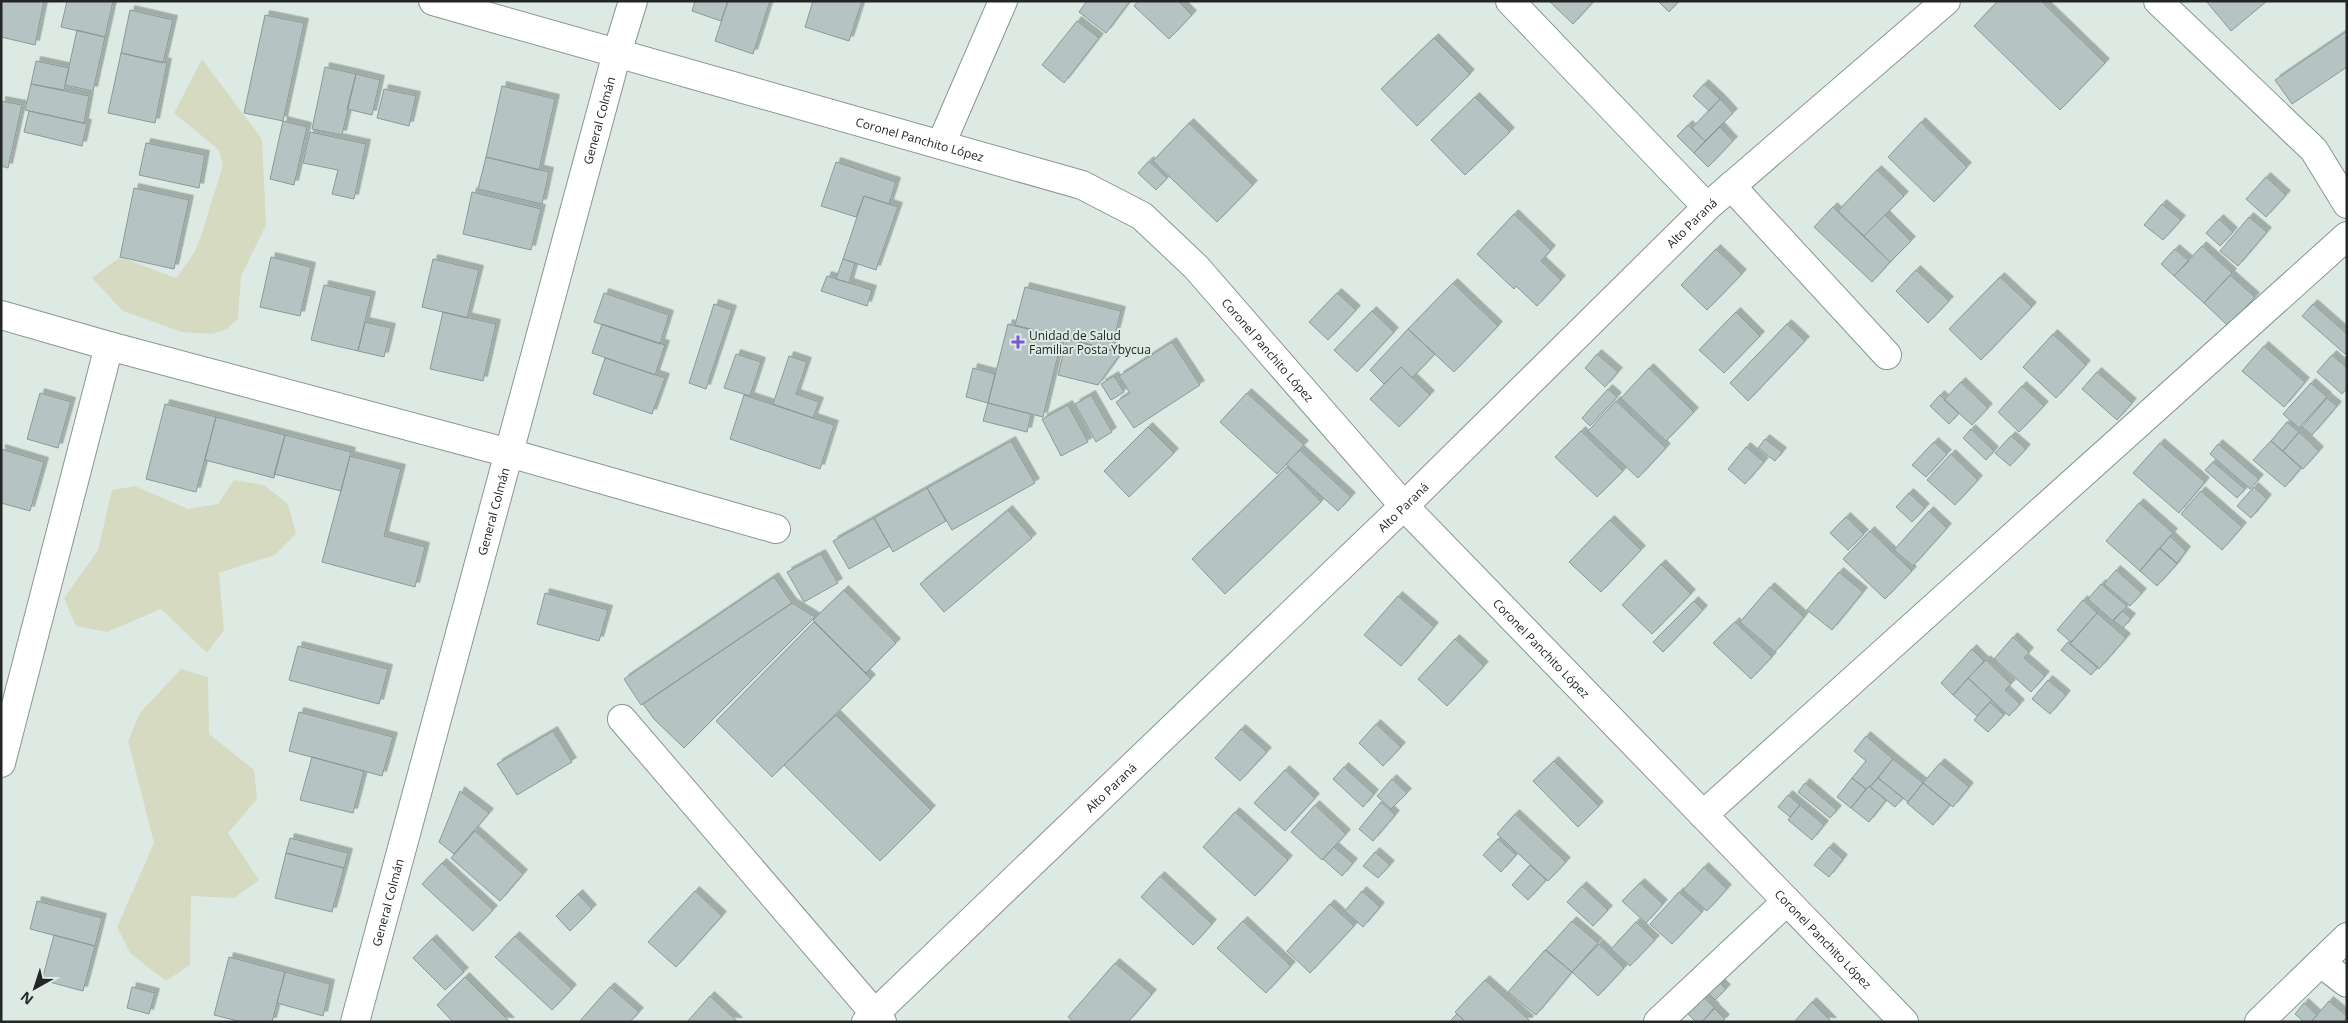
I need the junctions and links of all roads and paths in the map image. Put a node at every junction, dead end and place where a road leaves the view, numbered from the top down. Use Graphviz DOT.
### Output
graph roads {
  1 [pos="433,1"];
  2 [pos="633,1"];
  3 [pos="1003,1"];
  4 [pos="1510,1"];
  5 [pos="1946,1"];
  6 [pos="2158,1"];
  7 [pos="617,52"];
  8 [pos="942,144"];
  9 [pos="1732,186"];
  10 [pos="2347,204"];
  11 [pos="1707,208"];
  12 [pos="2347,236"];
  13 [pos="1,315"];
  14 [pos="109,346"];
  15 [pos="1887,355"];
  16 [pos="509,453"];
  17 [pos="1404,506"];
  18 [pos="776,528"];
  19 [pos="622,719"];
  20 [pos="1,763"];
  21 [pos="1704,815"];
  22 [pos="1787,901"];
  23 [pos="2347,937"];
  24 [pos="2320,963"];
  25 [pos="2347,983"];
  26 [pos="874,1019"];
  27 [pos="355,1022"];
  28 [pos="1658,1022"];
  29 [pos="1904,1022"];
  30 [pos="2259,1022"];
  1 -- 7 [label="street, Coronel Panchito López"];
  2 -- 7 [label="street, General Colmán"];
  3 -- 8 [label="street"];
  4 -- 11 [label="street"];
  5 -- 9 [label="street, Alto Paraná"];
  6 -- 10 [label="street"];
  7 -- 8 [label="street, Coronel Panchito López"];
  7 -- 16 [label="street, General Colmán"];
  8 -- 17 [label="street, Coronel Panchito López"];
  9 -- 11 [label="street, Alto Paraná"];
  9 -- 15 [label="street"];
  11 -- 17 [label="street, Alto Paraná"];
  12 -- 21 [label="street"];
  13 -- 14 [label="street"];
  14 -- 16 [label="street"];
  14 -- 20 [label="street"];
  16 -- 18 [label="street"];
  16 -- 27 [label="street, General Colmán"];
  17 -- 21 [label="street, Coronel Panchito López"];
  17 -- 26 [label="street, Alto Paraná"];
  19 -- 26 [label="street"];
  21 -- 22 [label="street, Coronel Panchito López"];
  22 -- 28 [label="street"];
  22 -- 29 [label="street, Coronel Panchito López"];
  23 -- 24 [label="street"];
  24 -- 25 [label="street"];
  24 -- 30 [label="street"];
}
